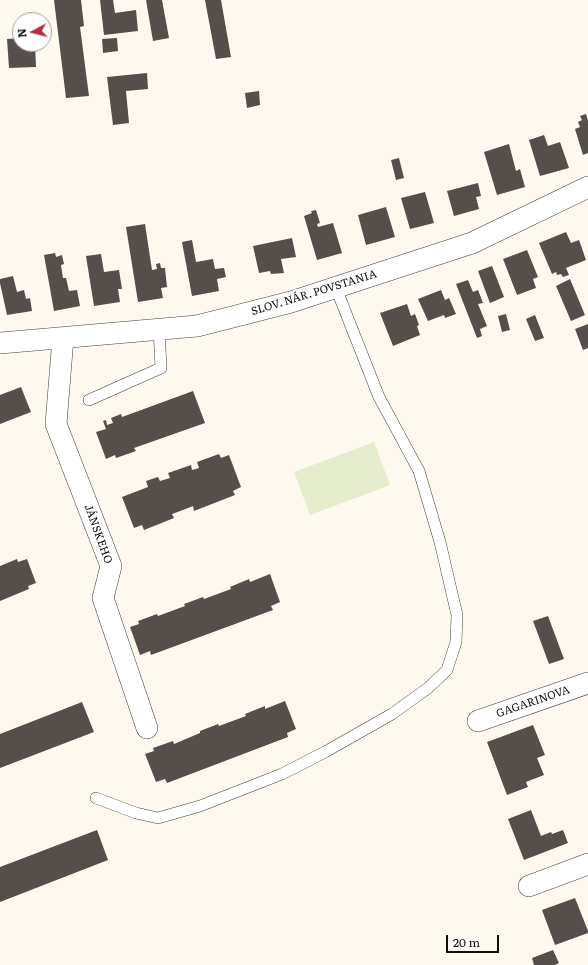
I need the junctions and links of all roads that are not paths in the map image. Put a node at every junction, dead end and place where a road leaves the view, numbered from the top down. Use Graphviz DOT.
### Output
graph roads {
  1 [pos="588,188"];
  2 [pos="336,288"];
  3 [pos="160,329"];
  4 [pos="63,338"];
  5 [pos="0,343"];
  6 [pos="89,400"];
  7 [pos="588,683"];
  8 [pos="478,721"];
  9 [pos="147,728"];
  10 [pos="96,798"];
  11 [pos="588,864"];
  12 [pos="529,886"];
  1 -- 2 [label="street, SLOV. NÁR. POVSTANIA"];
  2 -- 3 [label="street, SLOV. NÁR. POVSTANIA"];
  2 -- 10 [label="lane"];
  3 -- 4 [label="street, SLOV. NÁR. POVSTANIA"];
  3 -- 6 [label="lane"];
  4 -- 5 [label="street, SLOV. NÁR. POVSTANIA"];
  4 -- 9 [label="street, JÁNSKEHO"];
  7 -- 8 [label="street, GAGARINOVA"];
  11 -- 12 [label="street"];
}
